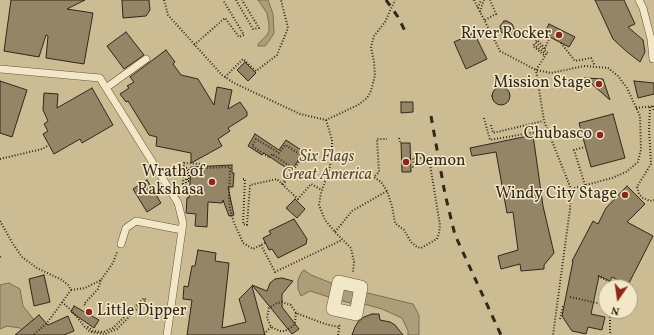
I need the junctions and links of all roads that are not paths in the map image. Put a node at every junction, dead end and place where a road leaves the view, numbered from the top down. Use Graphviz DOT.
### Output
graph roads {
  1 [pos="639,0"];
  2 [pos="146,59"];
  3 [pos="653,60"];
  4 [pos="0,69"];
  5 [pos="106,88"];
  6 [pos="182,230"];
  7 [pos="121,244"];
  8 [pos="167,335"];
  1 -- 3 [label="lane"];
  2 -- 5 [label="lane"];
  4 -- 5 [label="lane"];
  5 -- 6 [label="lane"];
  6 -- 7 [label="lane"];
  6 -- 8 [label="lane"];
}
